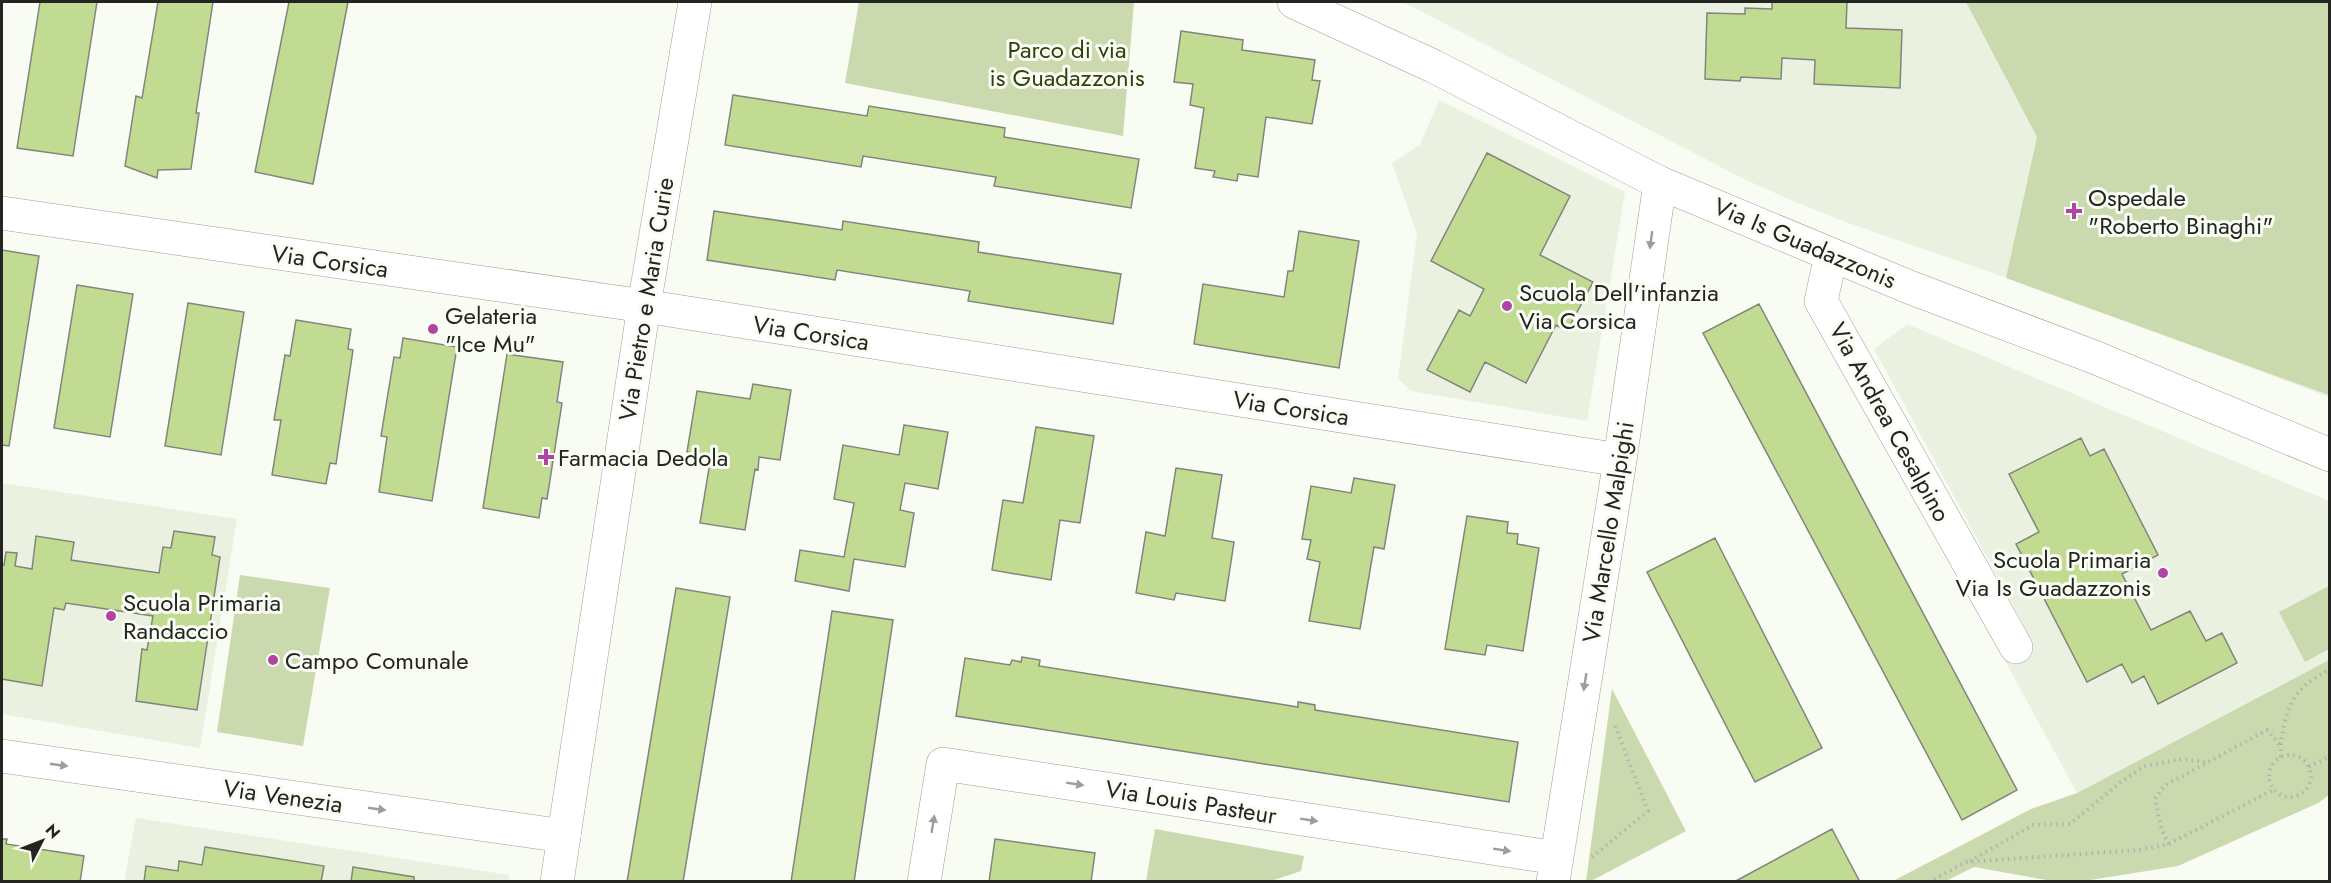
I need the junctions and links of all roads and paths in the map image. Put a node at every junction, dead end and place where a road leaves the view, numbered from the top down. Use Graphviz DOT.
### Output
graph roads {
  1 [pos="695,2"];
  2 [pos="1294,2"];
  3 [pos="1660,183"];
  4 [pos="2,213"];
  5 [pos="1831,255"];
  6 [pos="644,306"];
  7 [pos="2330,455"];
  8 [pos="1620,460"];
  9 [pos="2016,647"];
  10 [pos="2330,669"];
  11 [pos="1613,720"];
  12 [pos="2280,745"];
  13 [pos="2,756"];
  14 [pos="2330,756"];
  15 [pos="2281,757"];
  16 [pos="2206,762"];
  17 [pos="2309,767"];
  18 [pos="2273,790"];
  19 [pos="564,836"];
  20 [pos="2169,844"];
  21 [pos="1966,862"];
  22 [pos="1566,867"];
  23 [pos="557,882"];
  24 [pos="924,882"];
  25 [pos="1929,882"];
  1 -- 6 [label="street, Via Pietro e Maria Curie"];
  2 -- 3 [label="street, Via Is Guadazzonis"];
  3 -- 5 [label="street, Via Is Guadazzonis"];
  3 -- 8 [label="street, Via Marcello Malpighi, one-way"];
  4 -- 6 [label="street, Via Corsica"];
  5 -- 7 [label="street, Via Is Guadazzonis"];
  5 -- 9 [label="street, Via Andrea Cesalpino"];
  6 -- 8 [label="street, Via Corsica"];
  6 -- 19 [label="street, Via Pietro e Maria Curie"];
  8 -- 22 [label="street, Via Marcello Malpighi, one-way"];
  10 -- 12 [label="path"];
  11 -- 22 [label="path"];
  12 -- 15 [label="path"];
  12 -- 16 [label="path"];
  13 -- 19 [label="street, Via Venezia, one-way"];
  14 -- 17 [label="path"];
  15 -- 17 [label="path"];
  15 -- 18 [label="path"];
  16 -- 20 [label="path"];
  16 -- 21 [label="path"];
  17 -- 18 [label="path"];
  18 -- 20 [label="path"];
  19 -- 23 [label="street, Via Pietro e Maria Curie"];
  20 -- 21 [label="path"];
  21 -- 25 [label="path"];
  24 -- 22 [label="street, Via Louis Pasteur, one-way"];
}
